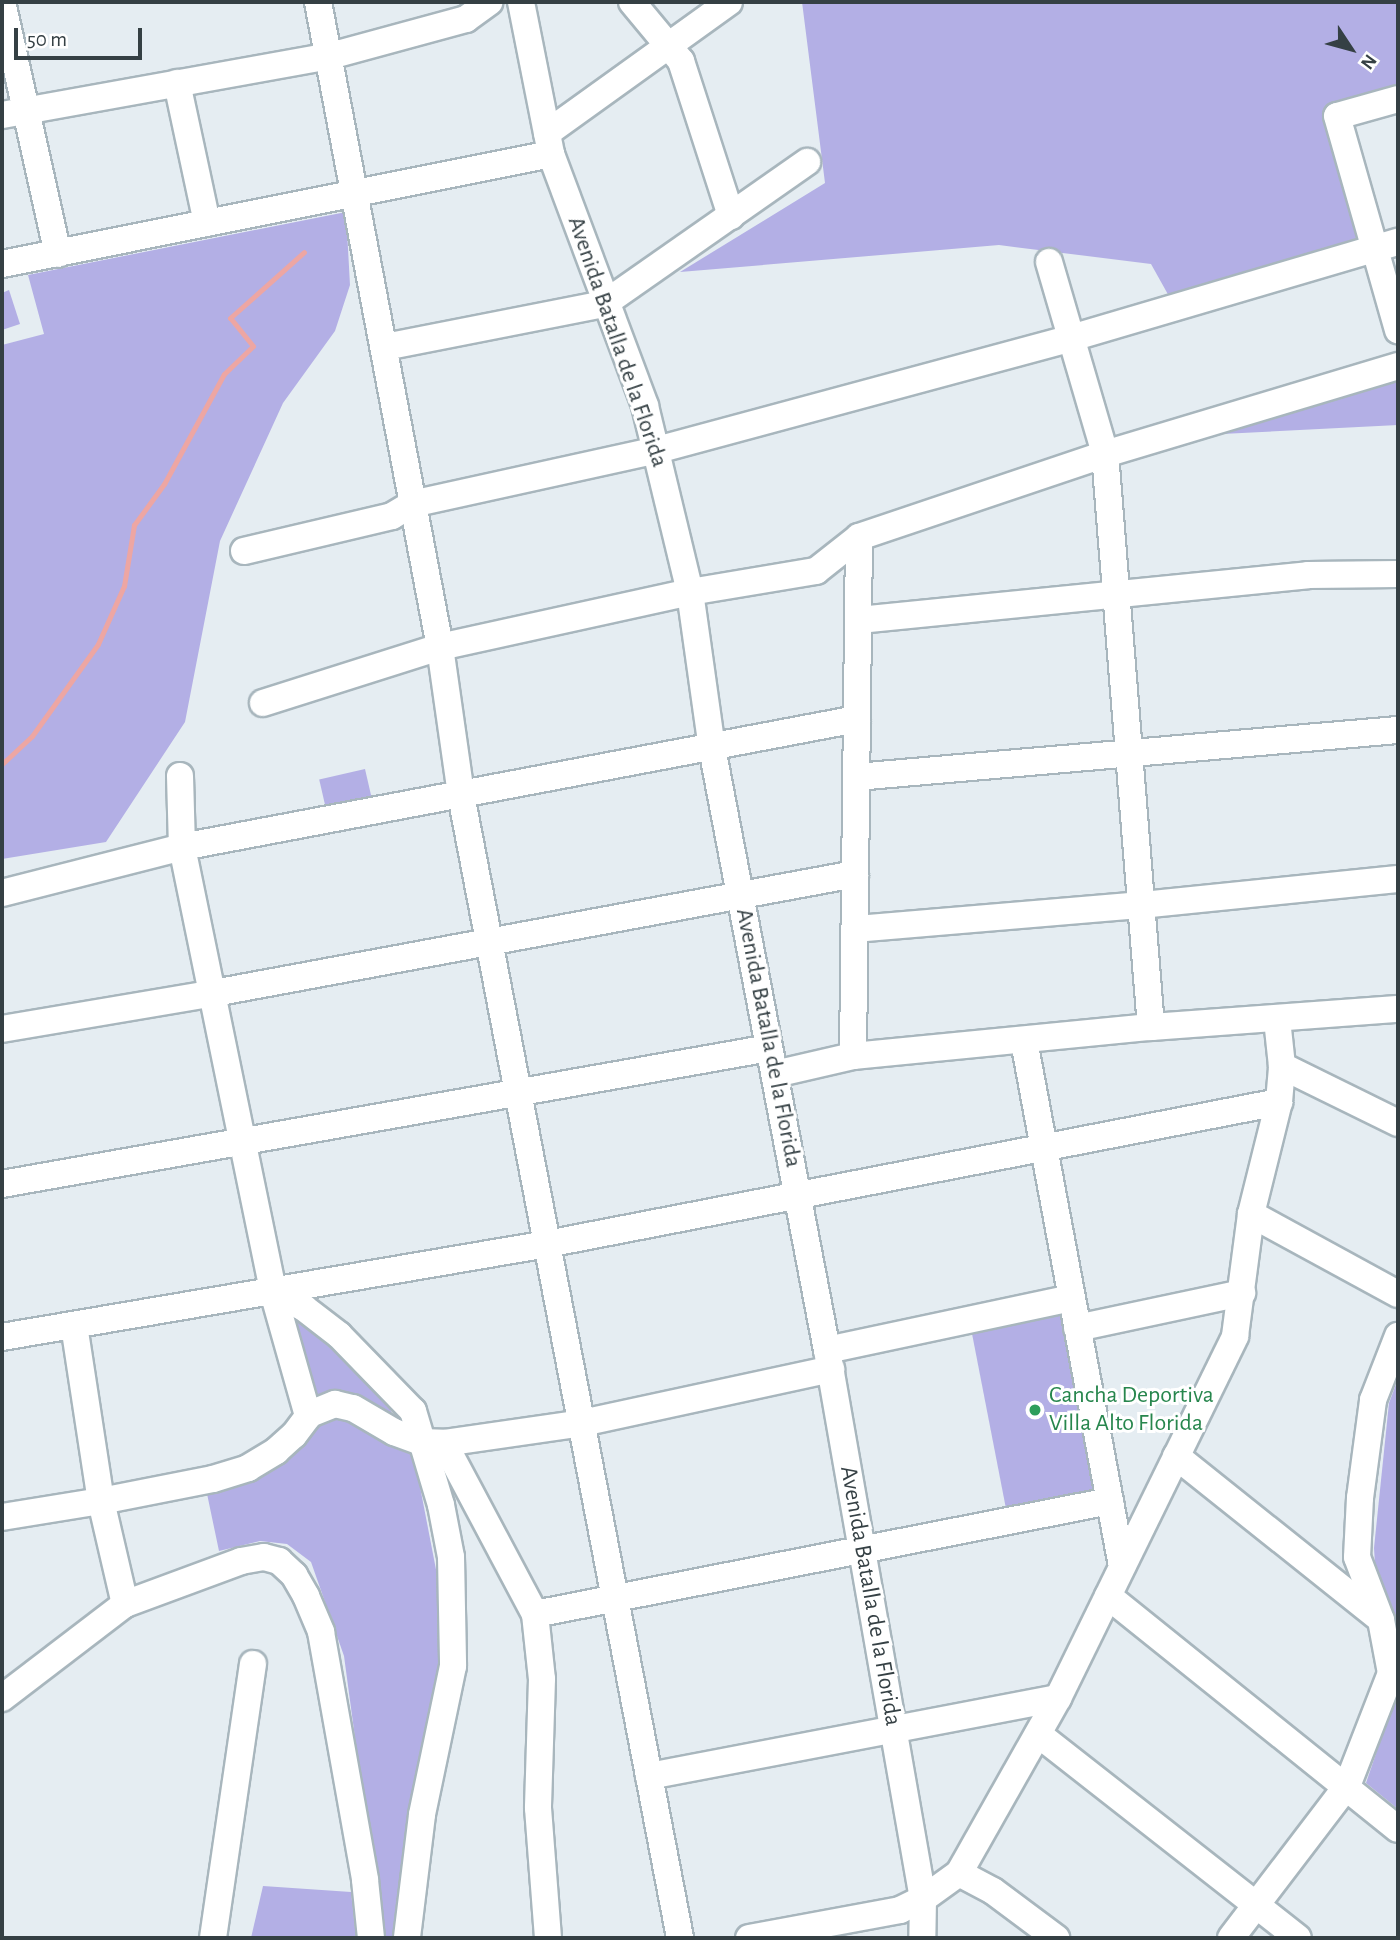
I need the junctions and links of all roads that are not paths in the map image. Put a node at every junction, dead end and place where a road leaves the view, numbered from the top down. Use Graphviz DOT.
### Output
graph roads {
  1 [pos="2,2"];
  2 [pos="318,2"];
  3 [pos="489,2"];
  4 [pos="522,2"];
  5 [pos="632,2"];
  6 [pos="729,2"];
  7 [pos="669,47"];
  8 [pos="330,56"];
  9 [pos="177,83"];
  10 [pos="1398,99"];
  11 [pos="13,113"];
  12 [pos="549,144"];
  13 [pos="807,162"];
  14 [pos="356,194"];
  15 [pos="731,216"];
  16 [pos="207,223"];
  17 [pos="1387,246"];
  18 [pos="58,254"];
  19 [pos="1049,262"];
  20 [pos="2,264"];
  21 [pos="604,303"];
  22 [pos="1398,330"];
  23 [pos="1070,338"];
  24 [pos="385,346"];
  25 [pos="1398,366"];
  26 [pos="657,450"];
  27 [pos="1105,454"];
  28 [pos="412,504"];
  29 [pos="859,537"];
  30 [pos="244,551"];
  31 [pos="1398,574"];
  32 [pos="691,592"];
  33 [pos="1116,597"];
  34 [pos="859,620"];
  35 [pos="440,647"];
  36 [pos="263,703"];
  37 [pos="857,719"];
  38 [pos="1398,730"];
  39 [pos="712,748"];
  40 [pos="1129,754"];
  41 [pos="180,776"];
  42 [pos="856,777"];
  43 [pos="461,795"];
  44 [pos="182,846"];
  45 [pos="855,874"];
  46 [pos="1398,879"];
  47 [pos="2,892"];
  48 [pos="740,897"];
  49 [pos="1141,905"];
  50 [pos="855,929"];
  51 [pos="489,942"];
  52 [pos="214,993"];
  53 [pos="1398,1009"];
  54 [pos="1277,1019"];
  55 [pos="1151,1027"];
  56 [pos="2,1029"];
  57 [pos="1024,1041"];
  58 [pos="769,1048"];
  59 [pos="853,1056"];
  60 [pos="1282,1066"];
  61 [pos="775,1074"];
  62 [pos="518,1093"];
  63 [pos="1279,1102"];
  64 [pos="1398,1123"];
  65 [pos="243,1142"];
  66 [pos="1043,1147"];
  67 [pos="2,1184"];
  68 [pos="798,1195"];
  69 [pos="1251,1214"];
  70 [pos="547,1244"];
  71 [pos="273,1292"];
  72 [pos="1242,1293"];
  73 [pos="1398,1294"];
  74 [pos="1072,1298"];
  75 [pos="74,1325"];
  76 [pos="1077,1328"];
  77 [pos="1398,1336"];
  78 [pos="2,1337"];
  79 [pos="829,1360"];
  80 [pos="308,1416"];
  81 [pos="582,1423"];
  82 [pos="433,1443"];
  83 [pos="1176,1456"];
  84 [pos="101,1501"];
  85 [pos="1110,1501"];
  86 [pos="2,1517"];
  87 [pos="862,1552"];
  88 [pos="1122,1566"];
  89 [pos="1108,1596"];
  90 [pos="615,1597"];
  91 [pos="125,1604"];
  92 [pos="535,1614"];
  93 [pos="1381,1620"];
  94 [pos="254,1664"];
  95 [pos="2,1698"];
  96 [pos="1058,1698"];
  97 [pos="893,1730"];
  98 [pos="1038,1734"];
  99 [pos="649,1776"];
  100 [pos="1347,1786"];
  101 [pos="1398,1829"];
  102 [pos="960,1873"];
  103 [pos="923,1899"];
  104 [pos="1256,1905"];
  105 [pos="213,1938"];
  106 [pos="371,1938"];
  107 [pos="407,1938"];
  108 [pos="548,1938"];
  109 [pos="680,1938"];
  110 [pos="749,1938"];
  111 [pos="922,1938"];
  112 [pos="1056,1938"];
  113 [pos="1231,1938"];
  114 [pos="1298,1938"];
  1 -- 11 [label="street"];
  2 -- 8 [label="street"];
  3 -- 8 [label="street"];
  4 -- 12 [label="street, Avenida Batalla de la Florida"];
  5 -- 7 [label="street"];
  6 -- 7 [label="street"];
  7 -- 12 [label="street"];
  7 -- 15 [label="street"];
  8 -- 9 [label="street"];
  8 -- 14 [label="street"];
  9 -- 11 [label="street"];
  9 -- 16 [label="street"];
  10 -- 17 [label="street"];
  11 -- 18 [label="street"];
  12 -- 14 [label="street"];
  12 -- 21 [label="street, Avenida Batalla de la Florida"];
  13 -- 15 [label="street"];
  14 -- 16 [label="street"];
  14 -- 24 [label="street"];
  15 -- 21 [label="street"];
  16 -- 18 [label="street"];
  17 -- 22 [label="street"];
  17 -- 23 [label="street"];
  18 -- 20 [label="street"];
  19 -- 23 [label="street"];
  21 -- 24 [label="street"];
  21 -- 26 [label="street, Avenida Batalla de la Florida"];
  23 -- 26 [label="street"];
  23 -- 27 [label="street"];
  24 -- 28 [label="street"];
  25 -- 27 [label="street"];
  26 -- 28 [label="street"];
  26 -- 32 [label="street, Avenida Batalla de la Florida"];
  27 -- 29 [label="street"];
  27 -- 33 [label="street"];
  28 -- 30 [label="street"];
  28 -- 35 [label="street"];
  29 -- 32 [label="street"];
  29 -- 34 [label="street"];
  31 -- 33 [label="street"];
  32 -- 35 [label="street"];
  32 -- 39 [label="street, Avenida Batalla de la Florida"];
  33 -- 34 [label="street"];
  33 -- 40 [label="street"];
  34 -- 37 [label="street"];
  35 -- 36 [label="street"];
  35 -- 43 [label="street"];
  37 -- 39 [label="street"];
  37 -- 42 [label="street"];
  38 -- 40 [label="street"];
  39 -- 43 [label="street"];
  39 -- 48 [label="street, Avenida Batalla de la Florida"];
  40 -- 42 [label="street"];
  40 -- 49 [label="street"];
  41 -- 44 [label="street"];
  42 -- 45 [label="street"];
  43 -- 44 [label="street"];
  43 -- 51 [label="street"];
  44 -- 47 [label="street"];
  44 -- 52 [label="street"];
  45 -- 48 [label="street"];
  45 -- 50 [label="street"];
  46 -- 49 [label="street"];
  48 -- 51 [label="street"];
  48 -- 58 [label="street, Avenida Batalla de la Florida"];
  49 -- 50 [label="street"];
  49 -- 55 [label="street"];
  50 -- 59 [label="street"];
  51 -- 52 [label="street"];
  51 -- 62 [label="street"];
  52 -- 56 [label="street"];
  52 -- 65 [label="street"];
  53 -- 54 [label="street"];
  54 -- 55 [label="street"];
  54 -- 60 [label="street"];
  55 -- 57 [label="street"];
  57 -- 59 [label="street"];
  57 -- 66 [label="street"];
  58 -- 61 [label="street, Avenida Batalla de la Florida"];
  58 -- 62 [label="street"];
  59 -- 61 [label="street"];
  60 -- 63 [label="street"];
  60 -- 64 [label="street"];
  61 -- 68 [label="street, Avenida Batalla de la Florida"];
  62 -- 65 [label="street"];
  62 -- 70 [label="street"];
  63 -- 66 [label="street"];
  63 -- 69 [label="street"];
  65 -- 67 [label="street"];
  65 -- 71 [label="street"];
  66 -- 68 [label="street"];
  66 -- 74 [label="street"];
  68 -- 70 [label="street"];
  68 -- 79 [label="street, Avenida Batalla de la Florida"];
  69 -- 72 [label="street"];
  69 -- 73 [label="street"];
  70 -- 71 [label="street"];
  70 -- 81 [label="street"];
  71 -- 75 [label="street"];
  71 -- 80 [label="street"];
  71 -- 82 [label="street"];
  72 -- 76 [label="street"];
  72 -- 83 [label="street"];
  74 -- 76 [label="street"];
  74 -- 79 [label="street"];
  75 -- 78 [label="street"];
  75 -- 84 [label="street"];
  76 -- 85 [label="street"];
  77 -- 93 [label="street"];
  79 -- 81 [label="street"];
  79 -- 87 [label="street, Avenida Batalla de la Florida"];
  80 -- 82 [label="street"];
  80 -- 84 [label="street"];
  81 -- 82 [label="street"];
  81 -- 90 [label="street"];
  82 -- 92 [label="street"];
  82 -- 107 [label="street"];
  83 -- 88 [label="street"];
  83 -- 93 [label="street"];
  84 -- 86 [label="street"];
  84 -- 91 [label="street"];
  85 -- 87 [label="street"];
  85 -- 88 [label="street"];
  87 -- 90 [label="street"];
  87 -- 97 [label="street, Avenida Batalla de la Florida"];
  88 -- 89 [label="street"];
  89 -- 96 [label="street"];
  89 -- 100 [label="street"];
  90 -- 92 [label="street"];
  90 -- 99 [label="street"];
  91 -- 95 [label="street"];
  91 -- 106 [label="street"];
  92 -- 108 [label="street"];
  93 -- 100 [label="street"];
  94 -- 105 [label="street"];
  96 -- 97 [label="street"];
  96 -- 98 [label="street"];
  97 -- 99 [label="street"];
  97 -- 103 [label="street, Avenida Batalla de la Florida"];
  98 -- 102 [label="street"];
  98 -- 104 [label="street"];
  99 -- 109 [label="street"];
  100 -- 101 [label="street"];
  100 -- 104 [label="street"];
  102 -- 103 [label="street"];
  102 -- 112 [label="street"];
  103 -- 110 [label="street"];
  103 -- 111 [label="street, Avenida Batalla de la Florida"];
  104 -- 113 [label="street"];
  104 -- 114 [label="street"];
}
